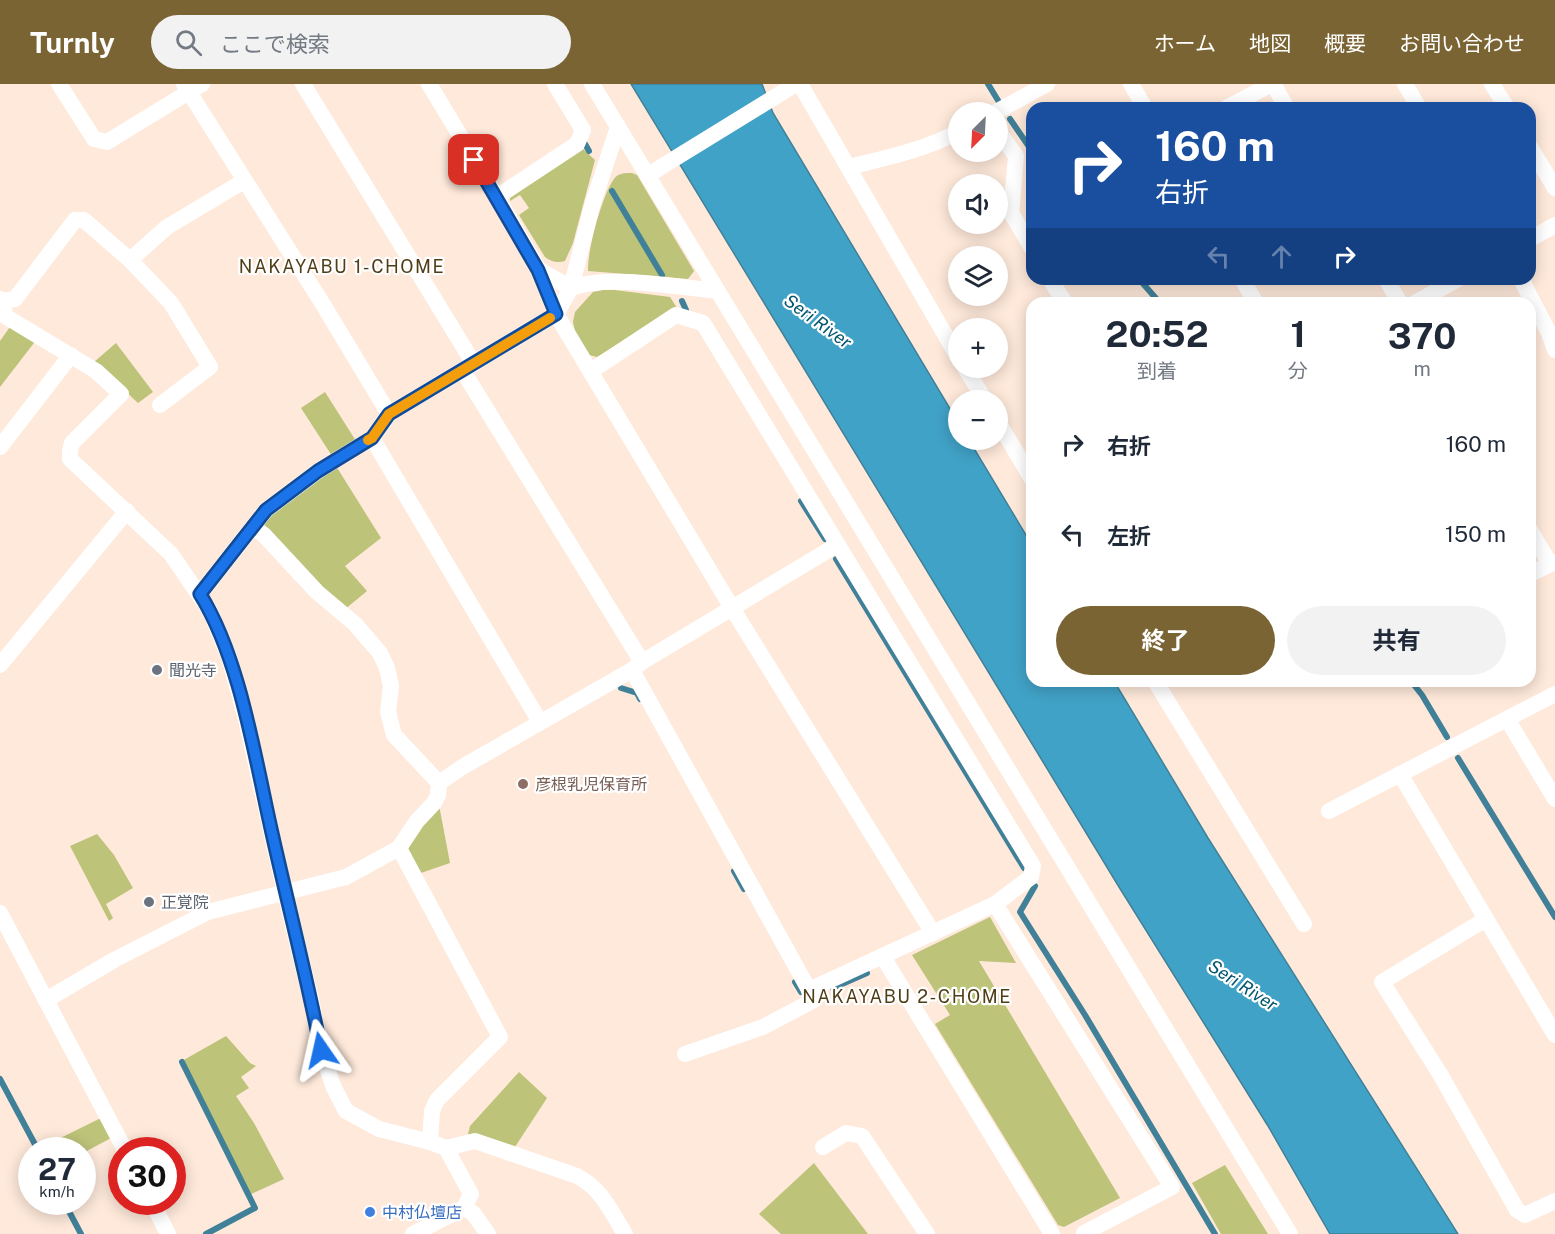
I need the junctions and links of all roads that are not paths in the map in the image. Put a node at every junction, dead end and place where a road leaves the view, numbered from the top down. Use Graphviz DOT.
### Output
graph roads {
  1 [pos="59,84"];
  2 [pos="303,84"];
  3 [pos="429,84"];
  4 [pos="555,84"];
  5 [pos="591,84"];
  6 [pos="1047,84"];
  7 [pos="1131,84"];
  8 [pos="1272,84"];
  9 [pos="1405,84"];
  10 [pos="1492,84"];
  11 [pos="796,85"];
  12 [pos="192,87"];
  13 [pos="1141,102"];
  14 [pos="1238,102"];
  15 [pos="1283,102"];
  16 [pos="1416,102"];
  17 [pos="1503,102"];
  18 [pos="1008,105"];
  19 [pos="618,127"];
  20 [pos="948,136"];
  21 [pos="1008,145"];
  22 [pos="1536,157"];
  23 [pos="849,166"];
  24 [pos="653,172"];
  25 [pos="244,181"];
  26 [pos="1555,188"];
  27 [pos="497,197"];
  28 [pos="1555,225"];
  29 [pos="1536,236"];
  30 [pos="1026,238"];
  31 [pos="130,260"];
  32 [pos="538,270"];
  33 [pos="1447,285"];
  34 [pos="571,288"];
  35 [pos="718,291"];
  36 [pos="1426,297"];
  37 [pos="2,300"];
  38 [pos="1536,308"];
  39 [pos="556,314"];
  40 [pos="948,339"];
  41 [pos="1555,350"];
  42 [pos="71,355"];
  43 [pos="468,368"];
  44 [pos="591,371"];
  45 [pos="160,405"];
  46 [pos="389,414"];
  47 [pos="372,438"];
  48 [pos="1008,439"];
  49 [pos="0,447"];
  50 [pos="1026,469"];
  51 [pos="127,511"];
  52 [pos="253,527"];
  53 [pos="1536,539"];
  54 [pos="837,545"];
  55 [pos="1552,563"];
  56 [pos="1536,571"];
  57 [pos="200,594"];
  58 [pos="732,608"];
  59 [pos="0,665"];
  60 [pos="637,666"];
  61 [pos="1159,687"];
  62 [pos="1555,694"];
  63 [pos="1507,719"];
  64 [pos="540,722"];
  65 [pos="1400,774"];
  66 [pos="439,783"];
  67 [pos="1555,799"];
  68 [pos="1329,811"];
  69 [pos="399,848"];
  70 [pos="285,893"];
  71 [pos="995,904"];
  72 [pos="0,913"];
  73 [pos="1486,919"];
  74 [pos="1304,924"];
  75 [pos="933,933"];
  76 [pos="883,957"];
  77 [pos="809,990"];
  78 [pos="46,1000"];
  79 [pos="1555,1035"];
  80 [pos="685,1054"];
  81 [pos="118,1137"];
  82 [pos="438,1145"];
  83 [pos="823,1148"];
  84 [pos="1555,1201"];
  85 [pos="464,1208"];
  86 [pos="158,1215"];
  87 [pos="168,1234"];
  88 [pos="413,1234"];
  89 [pos="488,1234"];
  90 [pos="625,1234"];
  91 [pos="927,1234"];
  92 [pos="1052,1234"];
  93 [pos="1083,1234"];
  94 [pos="1290,1234"];
  1 -- 12 [label="street"];
  2 -- 43 [label="street"];
  3 -- 27 [label="street"];
  4 -- 27 [label="street"];
  5 -- 19 [label="street"];
  6 -- 18 [label="street"];
  7 -- 13 [label="street"];
  8 -- 14 [label="street"];
  8 -- 15 [label="street"];
  9 -- 16 [label="street"];
  10 -- 17 [label="street"];
  11 -- 23 [label="street"];
  11 -- 24 [label="street"];
  12 -- 25 [label="street"];
  19 -- 24 [label="street"];
  19 -- 34 [label="street"];
  20 -- 23 [label="street"];
  21 -- 30 [label="street"];
  22 -- 26 [label="street"];
  23 -- 40 [label="street"];
  24 -- 35 [label="street"];
  25 -- 31 [label="street"];
  25 -- 46 [label="street"];
  27 -- 32 [label="street"];
  28 -- 29 [label="street"];
  31 -- 37 [label="street"];
  31 -- 45 [label="street"];
  32 -- 34 [label="street"];
  32 -- 39 [label="street"];
  33 -- 36 [label="street"];
  34 -- 35 [label="street"];
  34 -- 39 [label="street"];
  35 -- 94 [label="street"];
  37 -- 42 [label="street"];
  38 -- 41 [label="street"];
  39 -- 43 [label="street"];
  39 -- 44 [label="street"];
  42 -- 49 [label="street"];
  42 -- 51 [label="street"];
  43 -- 46 [label="street"];
  43 -- 60 [label="street"];
  44 -- 54 [label="street"];
  44 -- 58 [label="street"];
  46 -- 47 [label="street"];
  47 -- 52 [label="street"];
  47 -- 64 [label="street"];
  48 -- 50 [label="street"];
  51 -- 57 [label="street"];
  51 -- 59 [label="street"];
  52 -- 57 [label="street"];
  52 -- 66 [label="street"];
  53 -- 55 [label="street"];
  54 -- 58 [label="street"];
  54 -- 71 [label="street"];
  55 -- 56 [label="street"];
  57 -- 70 [label="street"];
  58 -- 60 [label="street"];
  58 -- 75 [label="street"];
  60 -- 64 [label="street"];
  60 -- 77 [label="street"];
  61 -- 74 [label="street"];
  62 -- 63 [label="street"];
  63 -- 65 [label="street"];
  63 -- 67 [label="street"];
  64 -- 66 [label="street"];
  65 -- 68 [label="street"];
  65 -- 73 [label="street"];
  66 -- 69 [label="street"];
  69 -- 70 [label="street"];
  69 -- 82 [label="street"];
  70 -- 78 [label="street"];
  70 -- 82 [label="street"];
  71 -- 75 [label="street"];
  71 -- 93 [label="street"];
  72 -- 78 [label="street"];
  73 -- 79 [label="street"];
  73 -- 84 [label="street"];
  75 -- 76 [label="street"];
  76 -- 77 [label="street"];
  76 -- 92 [label="street"];
  77 -- 80 [label="street"];
  78 -- 81 [label="street"];
  82 -- 85 [label="street"];
  82 -- 90 [label="street"];
  83 -- 91 [label="street"];
  85 -- 88 [label="street"];
  85 -- 89 [label="street"];
  86 -- 87 [label="street"];
}
